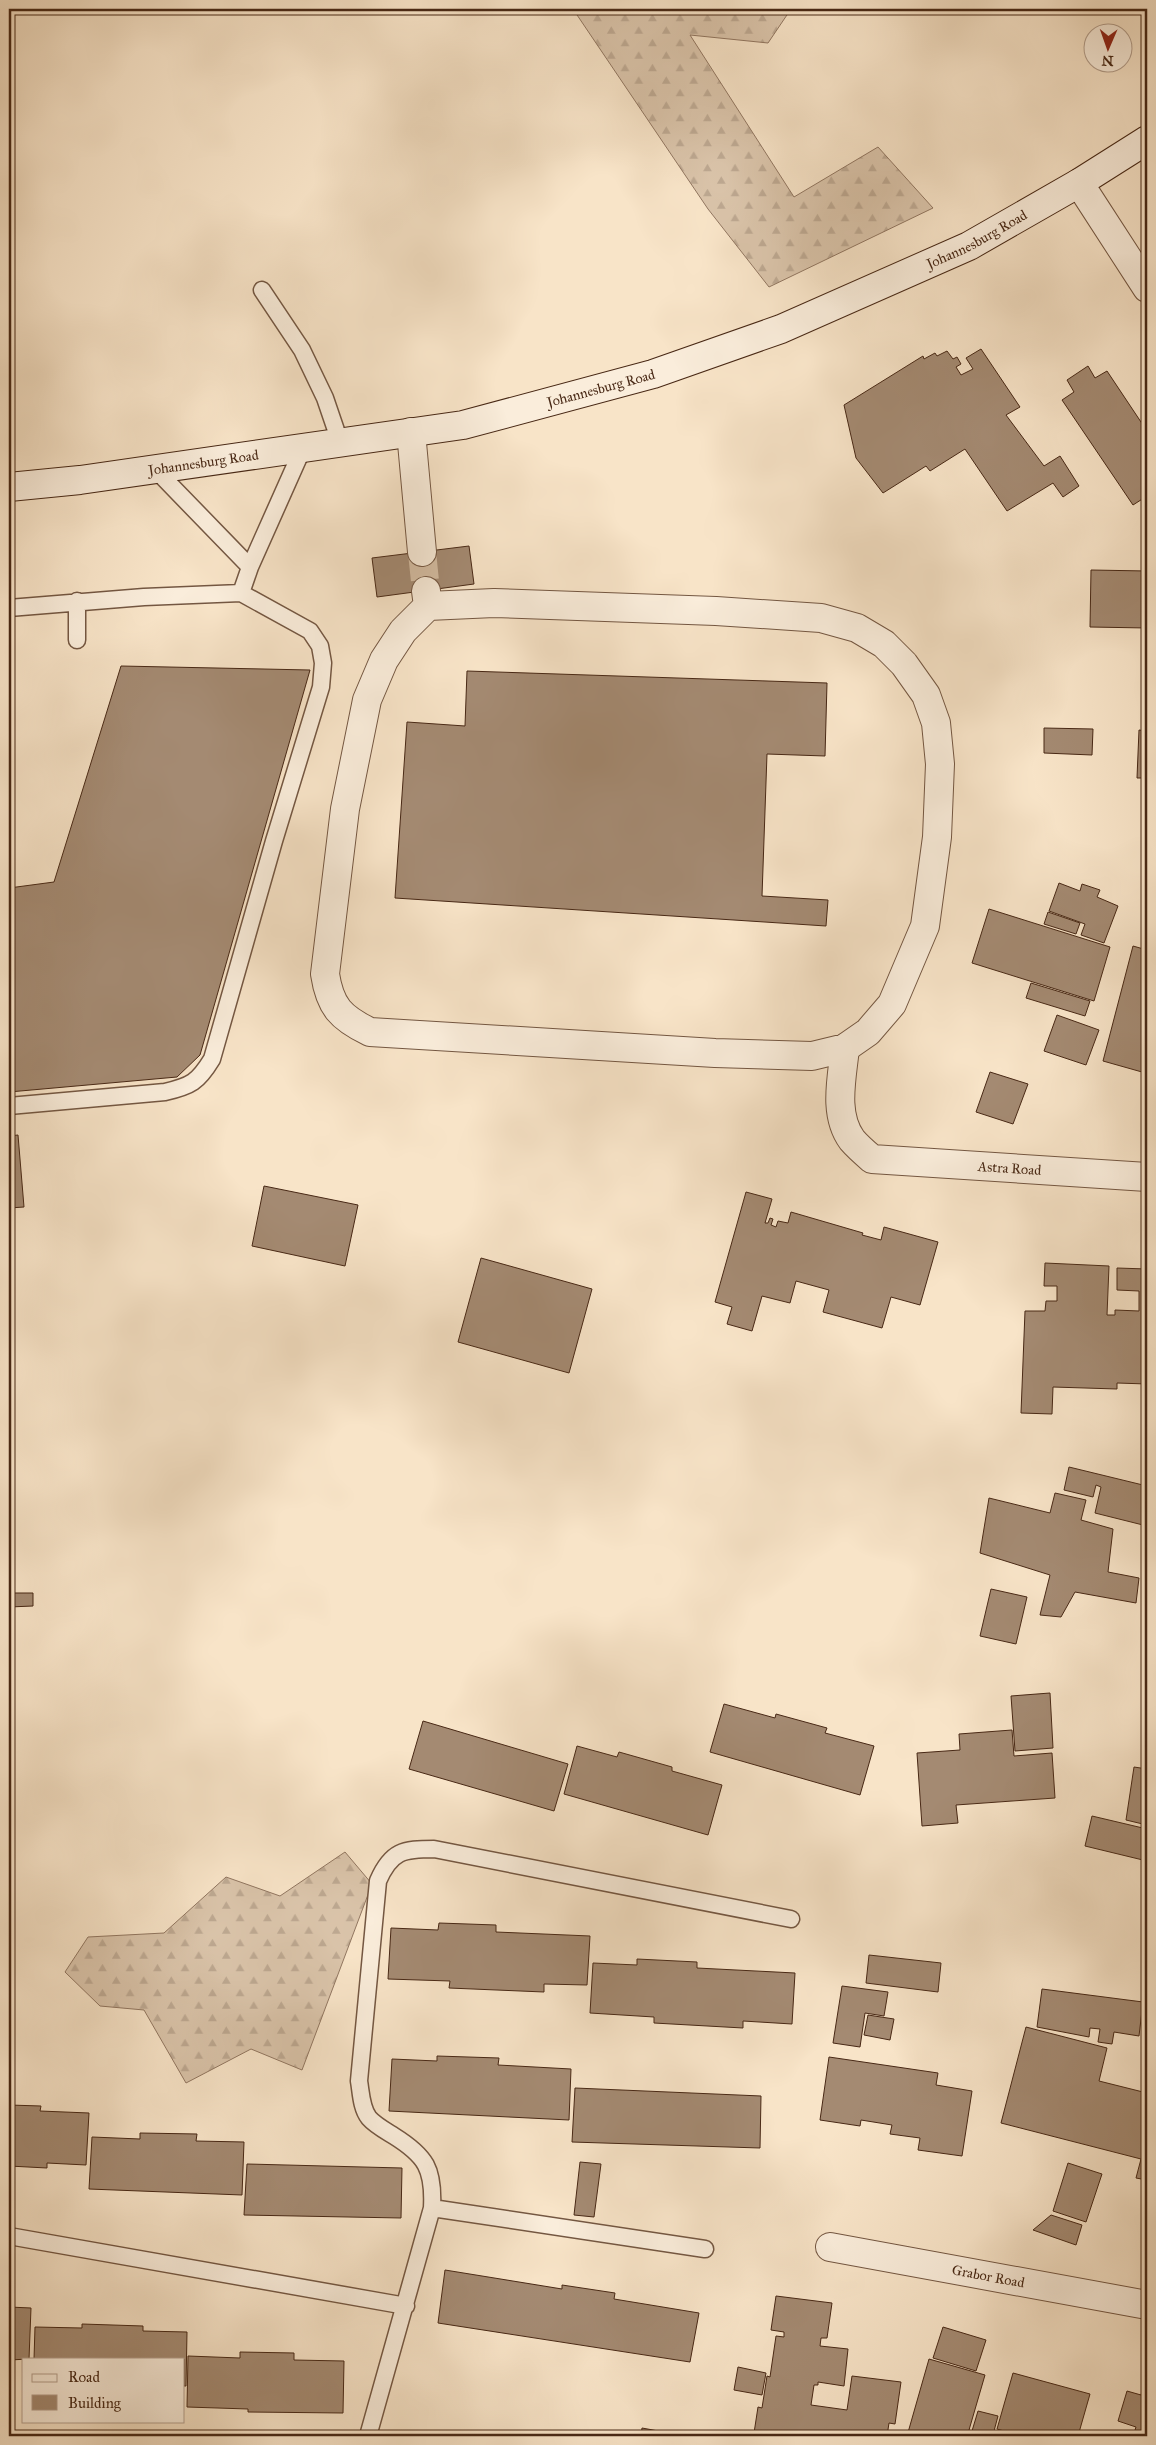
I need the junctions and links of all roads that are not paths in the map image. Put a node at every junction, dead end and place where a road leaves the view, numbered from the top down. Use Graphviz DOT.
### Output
graph roads {
  1 [pos="1147,140"];
  2 [pos="1079,183"];
  3 [pos="1147,288"];
  4 [pos="262,290"];
  5 [pos="411,432"];
  6 [pos="340,442"];
  7 [pos="303,448"];
  8 [pos="155,469"];
  9 [pos="9,487"];
  10 [pos="422,552"];
  11 [pos="250,567"];
  12 [pos="241,593"];
  13 [pos="77,601"];
  14 [pos="9,608"];
  15 [pos="76,640"];
  16 [pos="845,1048"];
  17 [pos="9,1106"];
  18 [pos="1147,1178"];
  19 [pos="790,1919"];
  20 [pos="432,2208"];
  21 [pos="9,2236"];
  22 [pos="830,2247"];
  23 [pos="706,2249"];
  24 [pos="1147,2304"];
  25 [pos="406,2306"];
  26 [pos="368,2436"];
  1 -- 2 [label="street, Johannesburg Road"];
  2 -- 3 [label="street"];
  2 -- 5 [label="street, Johannesburg Road"];
  4 -- 6 [label="lane"];
  5 -- 6 [label="street, Johannesburg Road"];
  5 -- 10 [label="street"];
  6 -- 7 [label="street, Johannesburg Road"];
  7 -- 8 [label="street, Johannesburg Road"];
  7 -- 11 [label="lane"];
  8 -- 9 [label="street, Johannesburg Road"];
  8 -- 11 [label="lane"];
  11 -- 12 [label="lane"];
  12 -- 13 [label="lane"];
  12 -- 17 [label="lane"];
  13 -- 14 [label="lane"];
  13 -- 15 [label="lane"];
  16 -- 16 [label="street"];
  16 -- 18 [label="street, Astra Road"];
  19 -- 20 [label="lane"];
  20 -- 23 [label="lane"];
  20 -- 25 [label="lane"];
  21 -- 25 [label="lane"];
  22 -- 24 [label="street, Grabor Road"];
  25 -- 26 [label="lane"];
}
